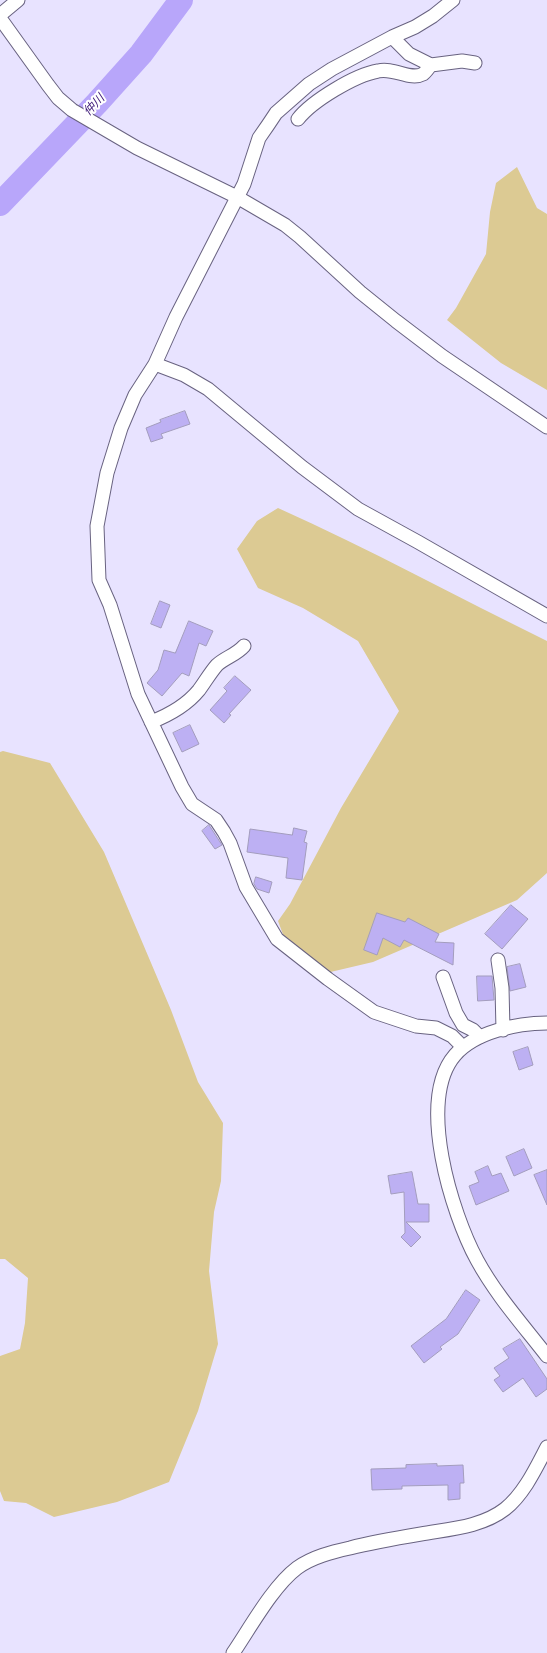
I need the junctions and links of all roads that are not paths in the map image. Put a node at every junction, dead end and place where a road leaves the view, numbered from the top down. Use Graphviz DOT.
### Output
graph roads {
  1 [pos="18,0"];
  2 [pos="453,0"];
  3 [pos="0,15"];
  4 [pos="0,18"];
  5 [pos="392,37"];
  6 [pos="475,63"];
  7 [pos="431,65"];
  8 [pos="298,119"];
  9 [pos="237,197"];
  10 [pos="154,364"];
  11 [pos="547,427"];
  12 [pos="547,616"];
  13 [pos="244,646"];
  14 [pos="151,722"];
  15 [pos="498,960"];
  16 [pos="442,976"];
  17 [pos="547,1023"];
  18 [pos="503,1030"];
  19 [pos="480,1037"];
  20 [pos="463,1047"];
  21 [pos="547,1356"];
  22 [pos="547,1447"];
  23 [pos="233,1653"];
  1 -- 3 [label="street"];
  2 -- 5 [label="street"];
  4 -- 9 [label="street"];
  5 -- 7 [label="street"];
  5 -- 9 [label="street"];
  6 -- 7 [label="street"];
  7 -- 8 [label="street"];
  9 -- 10 [label="street"];
  9 -- 11 [label="street"];
  10 -- 12 [label="street"];
  10 -- 14 [label="street"];
  13 -- 14 [label="street"];
  14 -- 20 [label="street"];
  15 -- 18 [label="street"];
  16 -- 19 [label="street"];
  17 -- 18 [label="street"];
  18 -- 19 [label="street"];
  19 -- 20 [label="street"];
  20 -- 21 [label="street"];
  22 -- 23 [label="street"];
}
